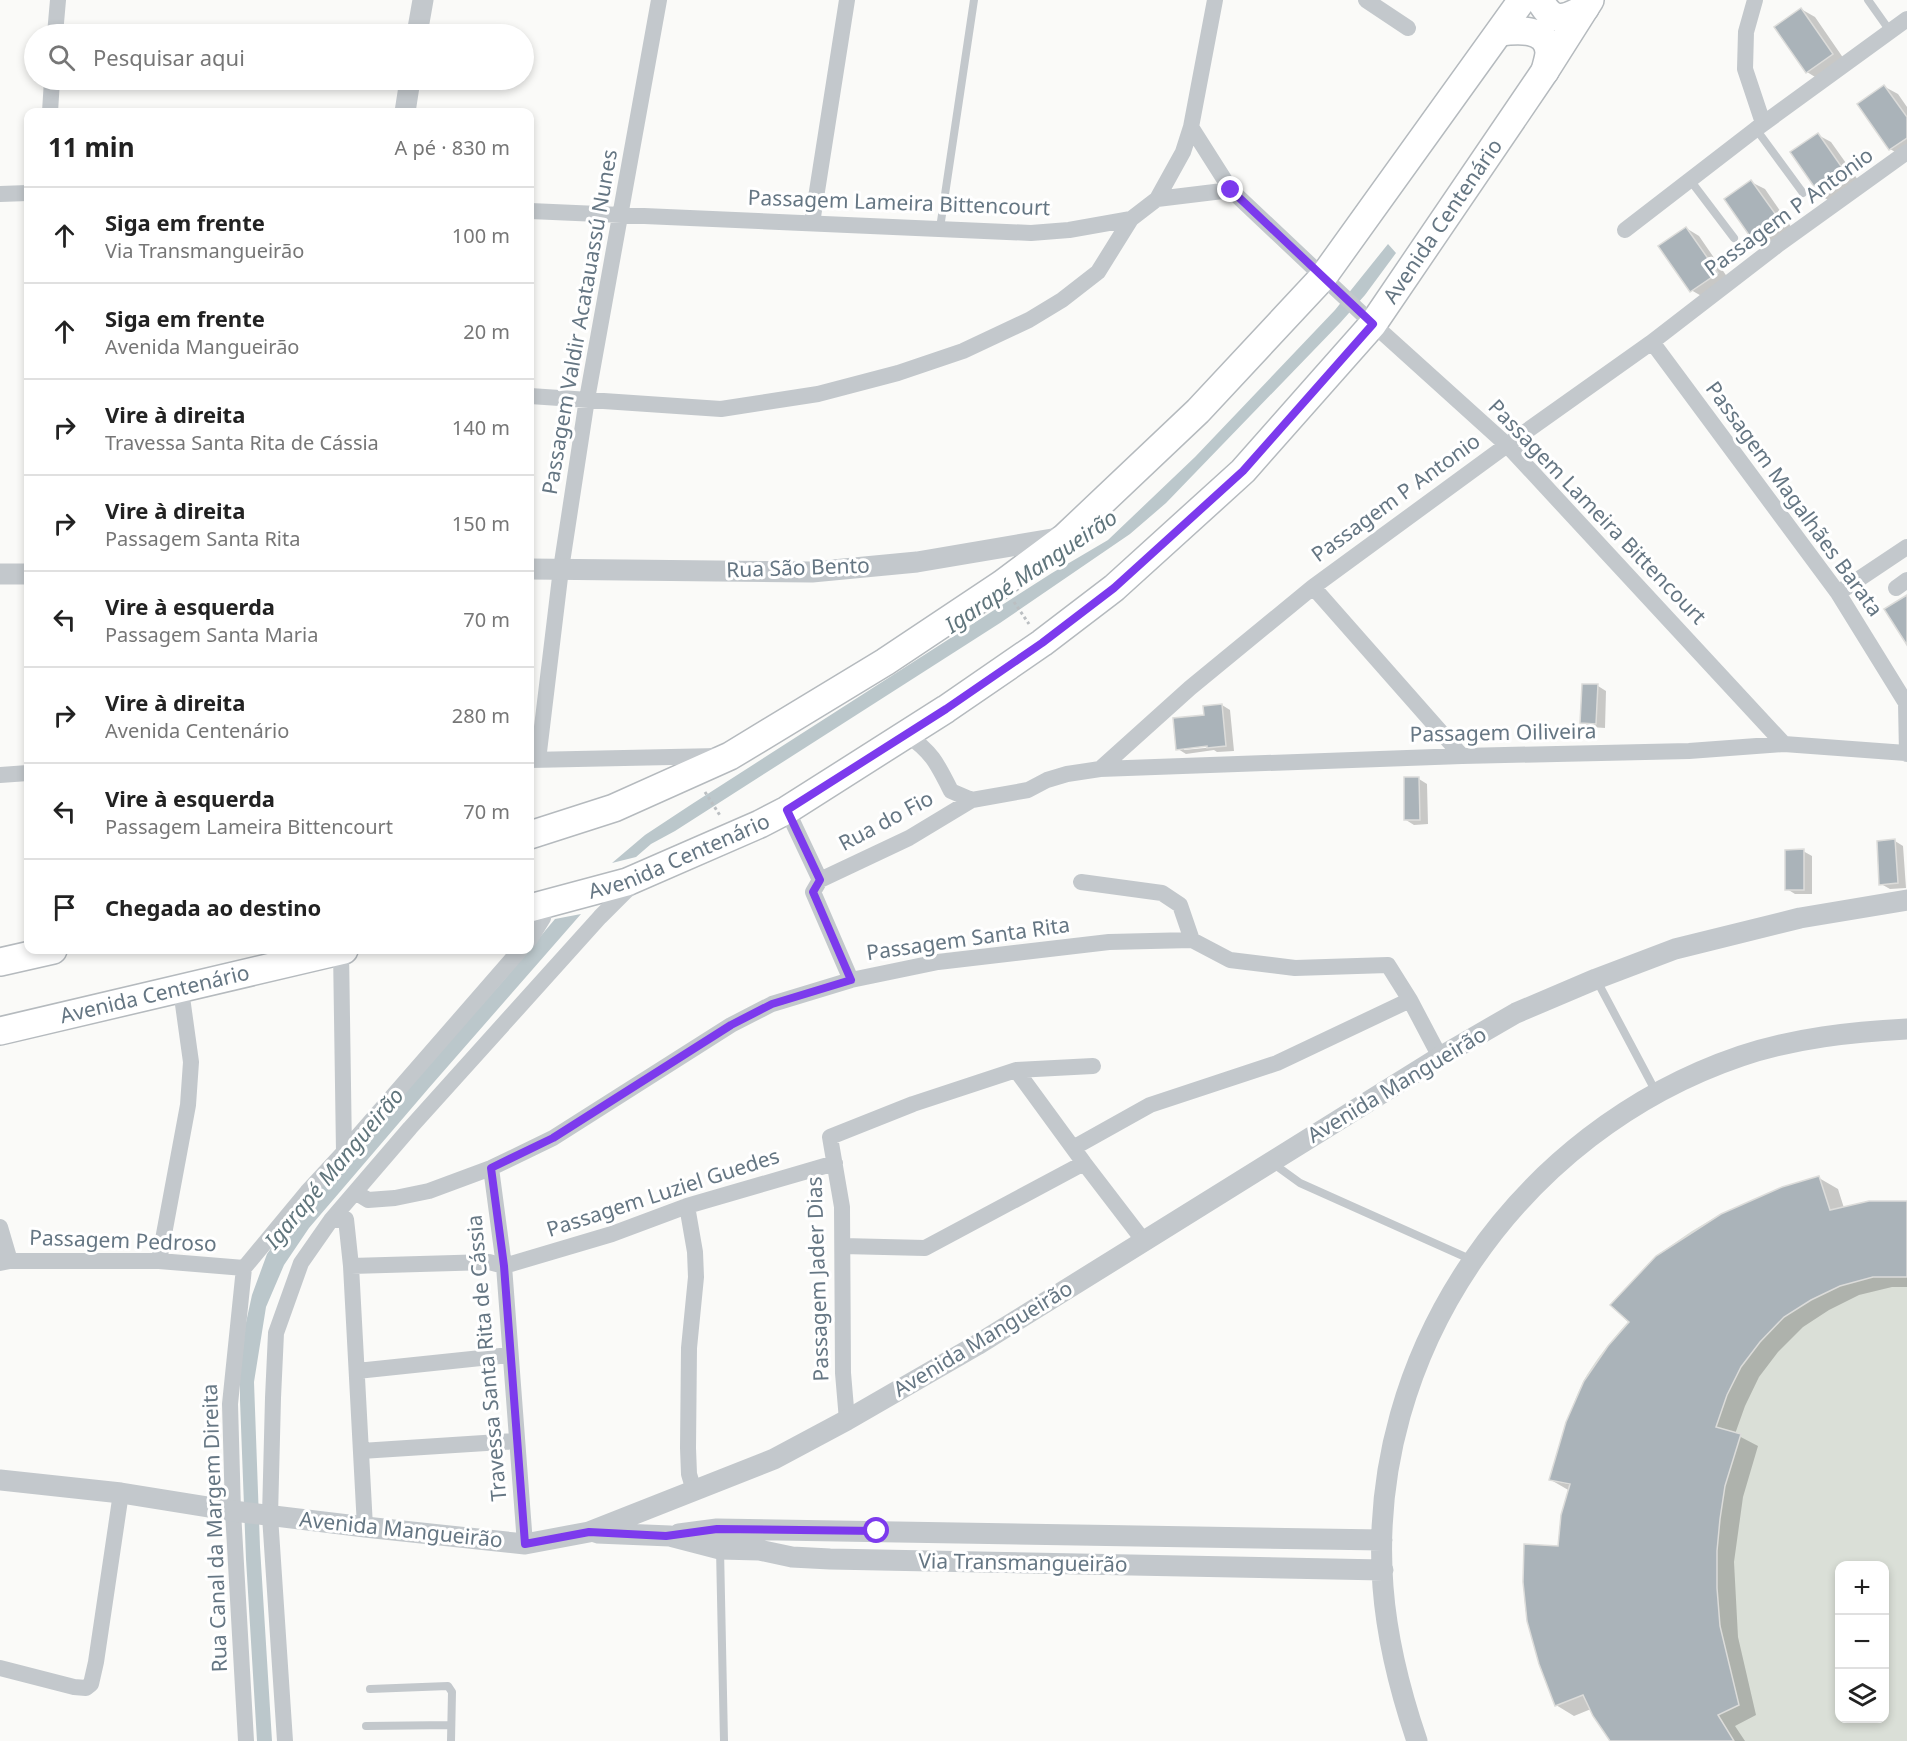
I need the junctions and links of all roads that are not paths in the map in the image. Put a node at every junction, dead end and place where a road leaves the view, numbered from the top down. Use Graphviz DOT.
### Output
graph roads {
  1 [pos="58,0"];
  2 [pos="423,0"];
  3 [pos="659,0"];
  4 [pos="847,0"];
  5 [pos="974,0"];
  6 [pos="1215,0"];
  7 [pos="1366,0"];
  8 [pos="1522,0"];
  9 [pos="1540,0"];
  10 [pos="1755,0"];
  11 [pos="1868,0"];
  12 [pos="1588,4"];
  13 [pos="56,24"];
  14 [pos="419,24"];
  15 [pos="1902,24"];
  16 [pos="1408,28"];
  17 [pos="1500,32"];
  18 [pos="1545,71"];
  19 [pos="51,90"];
  20 [pos="408,90"];
  21 [pos="50,108"];
  22 [pos="406,108"];
  23 [pos="1759,126"];
  24 [pos="1191,127"];
  25 [pos="1907,153"];
  26 [pos="1690,180"];
  27 [pos="1231,190"];
  28 [pos="24,193"];
  29 [pos="1803,193"];
  30 [pos="0,194"];
  31 [pos="1157,199"];
  32 [pos="534,211"];
  33 [pos="621,215"];
  34 [pos="1131,219"];
  35 [pos="812,223"];
  36 [pos="940,228"];
  37 [pos="1625,230"];
  38 [pos="1734,238"];
  39 [pos="1328,281"];
  40 [pos="1369,320"];
  41 [pos="1652,342"];
  42 [pos="534,396"];
  43 [pos="587,399"];
  44 [pos="1507,445"];
  45 [pos="1065,537"];
  46 [pos="1907,547"];
  47 [pos="534,568"];
  48 [pos="561,568"];
  49 [pos="0,574"];
  50 [pos="24,574"];
  51 [pos="1313,587"];
  52 [pos="1838,593"];
  53 [pos="906,734"];
  54 [pos="1784,744"];
  55 [pos="1907,753"];
  56 [pos="730,756"];
  57 [pos="1462,756"];
  58 [pos="534,760"];
  59 [pos="1100,769"];
  60 [pos="24,773"];
  61 [pos="0,775"];
  62 [pos="972,800"];
  63 [pos="787,810"];
  64 [pos="534,834"];
  65 [pos="640,877"];
  66 [pos="820,880"];
  67 [pos="1082,882"];
  68 [pos="1907,900"];
  69 [pos="538,906"];
  70 [pos="534,933"];
  71 [pos="1192,940"];
  72 [pos="35,954"];
  73 [pos="326,954"];
  74 [pos="342,954"];
  75 [pos="517,954"];
  76 [pos="0,962"];
  77 [pos="1596,979"];
  78 [pos="851,980"];
  79 [pos="181,990"];
  80 [pos="1410,1000"];
  81 [pos="1907,1029"];
  82 [pos="0,1031"];
  83 [pos="1440,1057"];
  84 [pos="1093,1066"];
  85 [pos="1016,1070"];
  86 [pos="1657,1094"];
  87 [pos="1073,1148"];
  88 [pos="344,1152"];
  89 [pos="1271,1161"];
  90 [pos="836,1163"];
  91 [pos="1084,1163"];
  92 [pos="491,1168"];
  93 [pos="355,1192"];
  94 [pos="687,1206"];
  95 [pos="331,1220"];
  96 [pos="0,1227"];
  97 [pos="1143,1240"];
  98 [pos="843,1246"];
  99 [pos="1472,1260"];
  100 [pos="159,1261"];
  101 [pos="5,1262"];
  102 [pos="351,1266"];
  103 [pos="504,1266"];
  104 [pos="244,1268"];
  105 [pos="510,1355"];
  106 [pos="357,1371"];
  107 [pos="847,1420"];
  108 [pos="516,1441"];
  109 [pos="361,1451"];
  110 [pos="0,1480"];
  111 [pos="694,1491"];
  112 [pos="121,1493"];
  113 [pos="233,1511"];
  114 [pos="270,1516"];
  115 [pos="365,1527"];
  116 [pos="589,1532"];
  117 [pos="666,1536"];
  118 [pos="1382,1540"];
  119 [pos="525,1544"];
  120 [pos="720,1549"];
  121 [pos="1383,1570"];
  122 [pos="0,1668"];
  123 [pos="370,1689"];
  124 [pos="452,1725"];
  125 [pos="366,1726"];
  126 [pos="246,1741"];
  127 [pos="285,1741"];
  128 [pos="451,1741"];
  129 [pos="724,1741"];
  130 [pos="1417,1741"];
  1 -- 13 [label="street"];
  2 -- 14 [label="street"];
  3 -- 33 [label="street, Passagem Valdir Acatauassú Nunes"];
  4 -- 35 [label="street"];
  5 -- 36 [label="lane"];
  6 -- 24 [label="street"];
  7 -- 16 [label="street"];
  8 -- 17 [label="main road"];
  9 -- 12 [label="main road"];
  10 -- 23 [label="street"];
  11 -- 15 [label="lane"];
  12 -- 18 [label="main road, Avenida Centenário"];
  15 -- 23 [label="street"];
  17 -- 18 [label="main road"];
  17 -- 39 [label="main road"];
  18 -- 40 [label="main road, Avenida Centenário"];
  19 -- 21 [label="street"];
  20 -- 22 [label="street"];
  23 -- 26 [label="street"];
  23 -- 29 [label="lane"];
  24 -- 27 [label="street, Passagem Lameira Bittencourt"];
  24 -- 31 [label="street"];
  25 -- 41 [label="street, Passagem P Antonio"];
  26 -- 37 [label="street"];
  26 -- 38 [label="lane"];
  27 -- 31 [label="street"];
  27 -- 39 [label="street, Passagem Lameira Bittencourt"];
  28 -- 30 [label="street"];
  31 -- 34 [label="street, Passagem Lameira Bittencourt"];
  32 -- 33 [label="street, Passagem Lameira Bittencourt"];
  33 -- 35 [label="street, Passagem Lameira Bittencourt"];
  33 -- 43 [label="street, Passagem Valdir Acatauassú Nunes"];
  34 -- 36 [label="street, Passagem Lameira Bittencourt"];
  34 -- 43 [label="street"];
  35 -- 36 [label="street, Passagem Lameira Bittencourt"];
  39 -- 40 [label="street, Passagem Lameira Bittencourt"];
  39 -- 45 [label="main road"];
  40 -- 44 [label="street, Passagem Lameira Bittencourt"];
  40 -- 53 [label="main road, Avenida Centenário"];
  41 -- 44 [label="street, Passagem P Antonio"];
  41 -- 52 [label="street, Passagem Magalhães Barata"];
  42 -- 43 [label="street"];
  43 -- 48 [label="street, Passagem Valdir Acatauassú Nunes"];
  44 -- 51 [label="street, Passagem P Antonio"];
  44 -- 54 [label="street, Passagem Lameira Bittencourt"];
  45 -- 48 [label="street, Rua São Bento"];
  45 -- 56 [label="main road"];
  46 -- 52 [label="street"];
  47 -- 48 [label="street, Rua São Bento"];
  48 -- 58 [label="street, Passagem Valdir Acatauassú Nunes"];
  49 -- 50 [label="street"];
  51 -- 57 [label="street"];
  51 -- 59 [label="street, Passagem P Antonio"];
  52 -- 55 [label="street, Passagem Magalhães Barata"];
  53 -- 62 [label="street"];
  53 -- 63 [label="main road, Avenida Centenário"];
  54 -- 55 [label="street, Passagem Oiliveira"];
  54 -- 57 [label="street, Passagem Oiliveira"];
  56 -- 58 [label="street"];
  56 -- 64 [label="main road"];
  57 -- 59 [label="street, Passagem Oiliveira"];
  59 -- 62 [label="street, Passagem Oiliveira"];
  60 -- 61 [label="street"];
  62 -- 66 [label="street, Rua do Fio"];
  63 -- 65 [label="main road, Avenida Centenário"];
  63 -- 66 [label="street"];
  65 -- 69 [label="main road, Avenida Centenário"];
  65 -- 93 [label="street"];
  66 -- 78 [label="street"];
  67 -- 71 [label="street"];
  68 -- 77 [label="street, Avenida Mangueirão"];
  69 -- 70 [label="street"];
  71 -- 78 [label="street, Passagem Santa Rita"];
  71 -- 80 [label="street, Passagem Santa Rita"];
  72 -- 76 [label="main road"];
  73 -- 79 [label="main road, Avenida Centenário"];
  74 -- 88 [label="street"];
  75 -- 88 [label="street"];
  77 -- 83 [label="street, Avenida Mangueirão"];
  77 -- 86 [label="lane"];
  78 -- 92 [label="street, Passagem Santa Rita"];
  79 -- 82 [label="main road, Avenida Centenário"];
  79 -- 100 [label="street"];
  80 -- 83 [label="street, Passagem Santa Rita"];
  80 -- 87 [label="street"];
  81 -- 86 [label="street"];
  83 -- 89 [label="street, Avenida Mangueirão"];
  84 -- 85 [label="street"];
  85 -- 87 [label="street"];
  85 -- 90 [label="street, Passagem Jader Dias"];
  86 -- 99 [label="street"];
  87 -- 91 [label="street"];
  88 -- 104 [label="street"];
  89 -- 97 [label="street, Avenida Mangueirão"];
  89 -- 99 [label="lane"];
  90 -- 94 [label="street, Passagem Luziel Guedes"];
  90 -- 98 [label="street, Passagem Jader Dias"];
  91 -- 97 [label="street"];
  91 -- 98 [label="street"];
  92 -- 93 [label="street, Passagem Santa Rita"];
  92 -- 103 [label="street, Travessa Santa Rita de Cássia"];
  93 -- 95 [label="street"];
  94 -- 103 [label="street, Passagem Luziel Guedes"];
  94 -- 111 [label="street"];
  95 -- 102 [label="street"];
  95 -- 114 [label="street"];
  96 -- 101 [label="street"];
  97 -- 107 [label="street, Avenida Mangueirão"];
  98 -- 107 [label="street, Passagem Jader Dias"];
  99 -- 118 [label="street"];
  100 -- 101 [label="street, Passagem Pedroso"];
  100 -- 104 [label="street, Passagem Pedroso"];
  102 -- 103 [label="street"];
  102 -- 106 [label="street"];
  103 -- 105 [label="street, Travessa Santa Rita de Cássia"];
  104 -- 113 [label="street, Rua Canal da Margem Direita"];
  105 -- 106 [label="street"];
  105 -- 108 [label="street, Travessa Santa Rita de Cássia"];
  106 -- 109 [label="street"];
  107 -- 111 [label="street, Avenida Mangueirão"];
  108 -- 109 [label="street"];
  108 -- 119 [label="street, Travessa Santa Rita de Cássia"];
  109 -- 115 [label="street"];
  110 -- 112 [label="street, Avenida Mangueirão"];
  111 -- 116 [label="street, Avenida Mangueirão"];
  112 -- 113 [label="street, Avenida Mangueirão"];
  112 -- 122 [label="street"];
  113 -- 114 [label="street, Avenida Mangueirão"];
  113 -- 126 [label="street, Rua Canal da Margem Direita"];
  114 -- 115 [label="street, Avenida Mangueirão"];
  114 -- 127 [label="street"];
  115 -- 119 [label="street, Avenida Mangueirão"];
  116 -- 117 [label="street, Via Transmangueirão"];
  116 -- 119 [label="street, Avenida Mangueirão"];
  117 -- 118 [label="street, Via Transmangueirão"];
  117 -- 120 [label="street, Via Transmangueirão"];
  118 -- 121 [label="street"];
  120 -- 121 [label="street, Via Transmangueirão"];
  120 -- 129 [label="lane"];
  121 -- 130 [label="street"];
  123 -- 124 [label="lane"];
  124 -- 125 [label="lane"];
  124 -- 128 [label="lane"];
}
